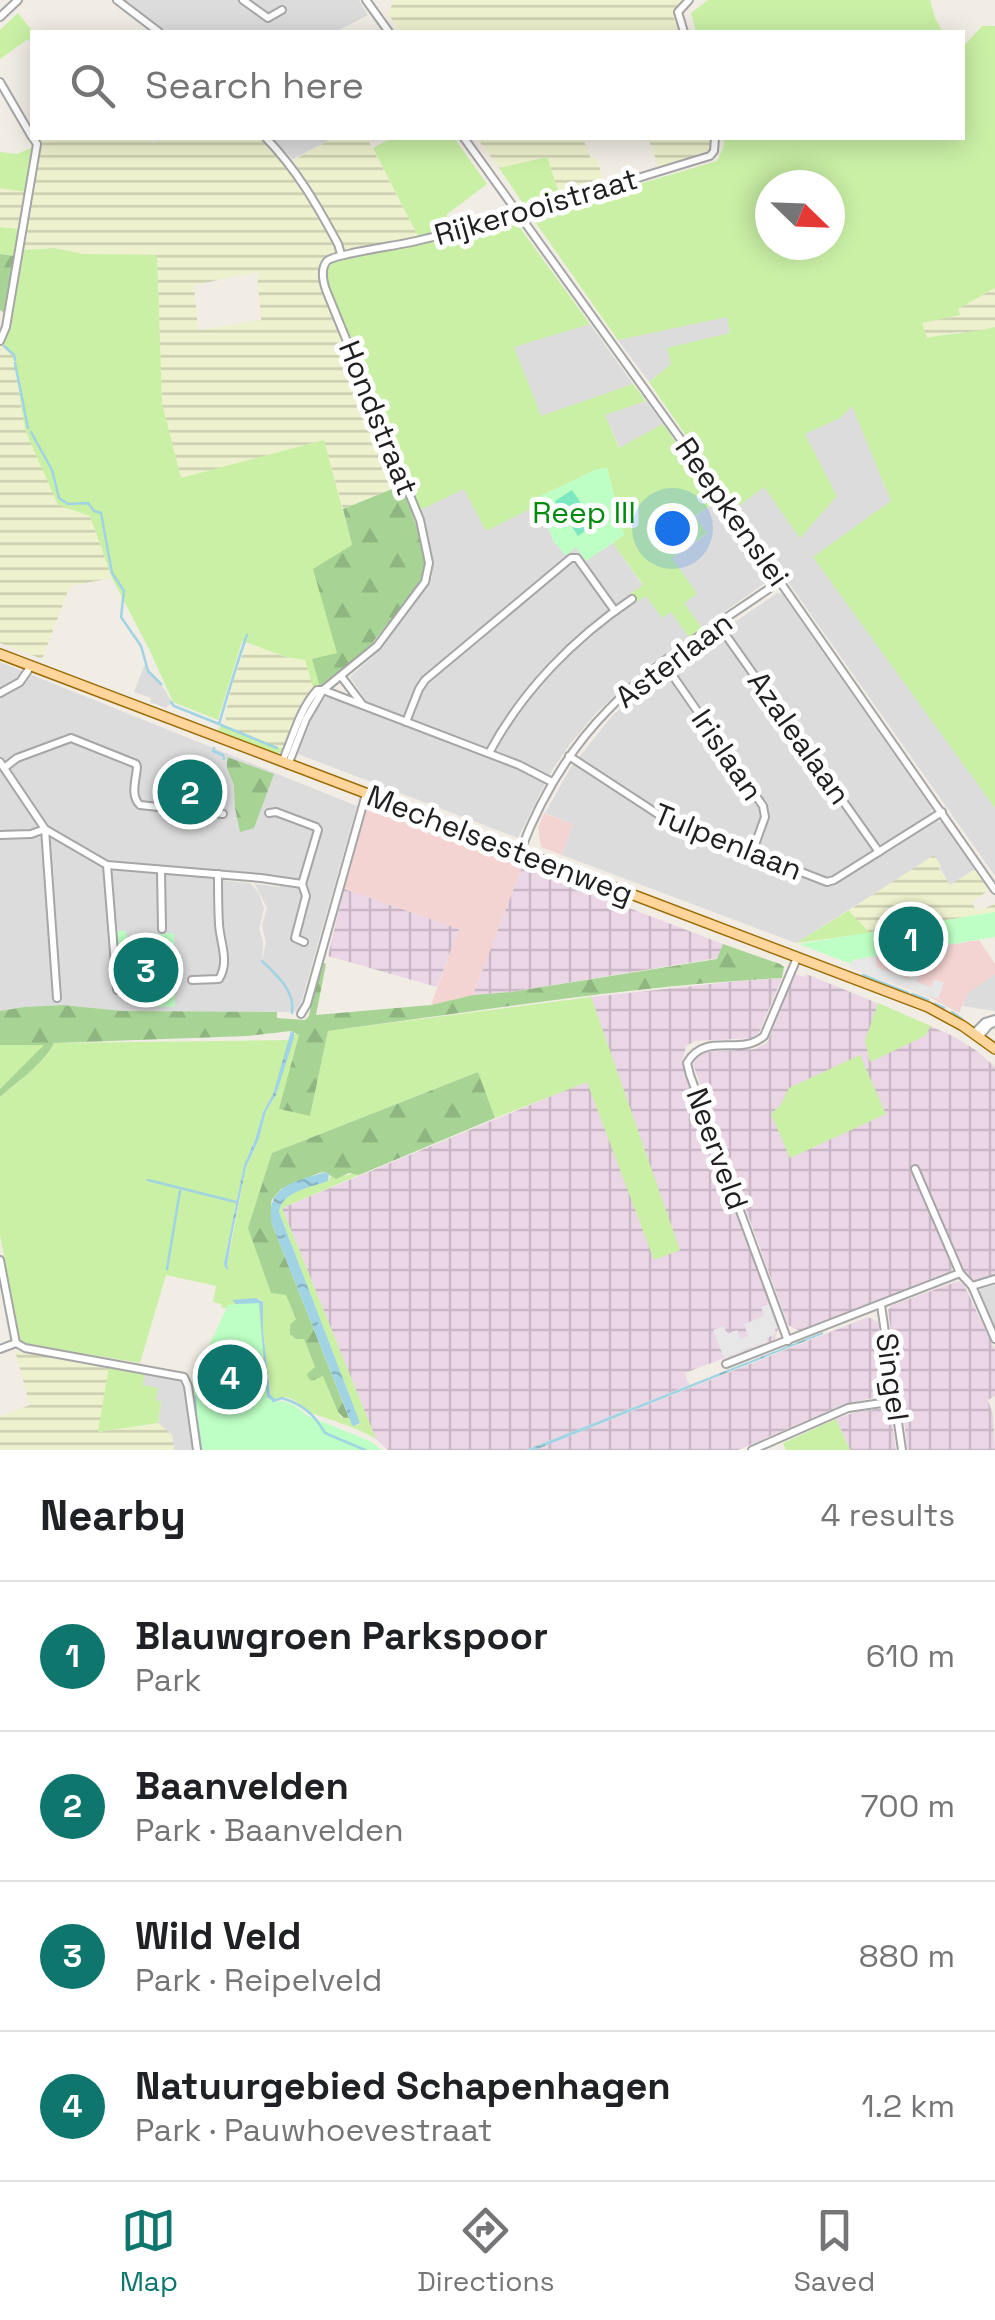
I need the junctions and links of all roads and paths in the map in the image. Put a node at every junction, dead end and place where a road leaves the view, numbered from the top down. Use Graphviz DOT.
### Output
graph roads {
  1 [pos="18,0"];
  2 [pos="117,0"];
  3 [pos="244,0"];
  4 [pos="366,0"];
  5 [pos="689,0"];
  6 [pos="282,10"];
  7 [pos="0,17"];
  8 [pos="156,30"];
  9 [pos="388,30"];
  10 [pos="683,30"];
  11 [pos="0,82"];
  12 [pos="30,132"];
  13 [pos="34,140"];
  14 [pos="268,140"];
  15 [pos="465,140"];
  16 [pos="714,140"];
  17 [pos="518,213"];
  18 [pos="341,254"];
  19 [pos="0,341"];
  20 [pos="780,582"];
  21 [pos="632,599"];
  22 [pos="615,611"];
  23 [pos="718,624"];
  24 [pos="0,654"];
  25 [pos="664,663"];
  26 [pos="27,665"];
  27 [pos="342,676"];
  28 [pos="323,690"];
  29 [pos="0,693"];
  30 [pos="362,705"];
  31 [pos="406,722"];
  32 [pos="490,753"];
  33 [pos="569,756"];
  34 [pos="285,763"];
  35 [pos="2,765"];
  36 [pos="198,769"];
  37 [pos="552,782"];
  38 [pos="366,794"];
  39 [pos="201,812"];
  40 [pos="942,812"];
  41 [pos="269,813"];
  42 [pos="223,814"];
  43 [pos="45,830"];
  44 [pos="0,835"];
  45 [pos="520,852"];
  46 [pos="879,852"];
  47 [pos="752,853"];
  48 [pos="106,865"];
  49 [pos="162,870"];
  50 [pos="218,874"];
  51 [pos="302,884"];
  52 [pos="995,890"];
  53 [pos="162,929"];
  54 [pos="304,942"];
  55 [pos="796,958"];
  56 [pos="192,980"];
  57 [pos="117,990"];
  58 [pos="57,998"];
  59 [pos="301,1014"];
  60 [pos="995,1020"];
  61 [pos="977,1035"];
  62 [pos="995,1049"];
  63 [pos="916,1170"];
  64 [pos="0,1260"];
  65 [pos="960,1273"];
  66 [pos="995,1279"];
  67 [pos="972,1286"];
  68 [pos="881,1304"];
  69 [pos="995,1339"];
  70 [pos="788,1341"];
  71 [pos="16,1343"];
  72 [pos="0,1349"];
  73 [pos="726,1364"];
  74 [pos="895,1401"];
  75 [pos="197,1450"];
  76 [pos="752,1450"];
  77 [pos="902,1450"];
  1 -- 7 [label="street"];
  2 -- 8 [label="street"];
  3 -- 6 [label="street"];
  4 -- 9 [label="street"];
  5 -- 10 [label="street"];
  11 -- 12 [label="street"];
  13 -- 19 [label="street"];
  14 -- 18 [label="street"];
  15 -- 17 [label="street, Reepkenslei"];
  16 -- 17 [label="street, Rijkerooistraat"];
  17 -- 18 [label="street, Rijkerooistraat"];
  17 -- 20 [label="street, Reepkenslei"];
  18 -- 27 [label="street, Hondstraat"];
  20 -- 23 [label="street, Asterlaan"];
  20 -- 40 [label="street, Reepkenslei"];
  21 -- 22 [label="street"];
  22 -- 31 [label="street"];
  22 -- 32 [label="street"];
  23 -- 25 [label="street, Asterlaan"];
  23 -- 46 [label="street, Azalealaan"];
  24 -- 26 [label="main road, Mechelsesteenweg"];
  25 -- 33 [label="street, Asterlaan"];
  25 -- 47 [label="street, Irislaan"];
  26 -- 29 [label="street"];
  26 -- 34 [label="main road, Mechelsesteenweg"];
  27 -- 28 [label="street, Hondstraat"];
  27 -- 30 [label="street"];
  28 -- 30 [label="street"];
  28 -- 34 [label="street, Hondstraat"];
  30 -- 31 [label="street"];
  31 -- 32 [label="street"];
  32 -- 37 [label="street"];
  33 -- 37 [label="street, Asterlaan"];
  33 -- 47 [label="street, Tulpenlaan"];
  34 -- 38 [label="main road, Mechelsesteenweg"];
  35 -- 39 [label="street"];
  35 -- 43 [label="street"];
  36 -- 39 [label="street"];
  37 -- 45 [label="street, Asterlaan"];
  38 -- 45 [label="main road, Mechelsesteenweg"];
  38 -- 59 [label="street"];
  39 -- 42 [label="street"];
  40 -- 46 [label="street, Tulpenlaan"];
  40 -- 52 [label="street, Reepkenslei"];
  41 -- 51 [label="street"];
  43 -- 44 [label="street"];
  43 -- 48 [label="street"];
  43 -- 58 [label="street"];
  45 -- 55 [label="main road, Mechelsesteenweg"];
  46 -- 47 [label="street, Tulpenlaan"];
  48 -- 49 [label="street"];
  48 -- 57 [label="street"];
  49 -- 50 [label="street"];
  49 -- 53 [label="street"];
  50 -- 51 [label="street"];
  50 -- 56 [label="street"];
  51 -- 54 [label="street"];
  55 -- 61 [label="main road, Mechelsesteenweg"];
  55 -- 70 [label="street, Neerveld"];
  60 -- 61 [label="street"];
  61 -- 62 [label="main road, Mechelsesteenweg"];
  63 -- 65 [label="street"];
  64 -- 71 [label="street"];
  65 -- 67 [label="street"];
  65 -- 68 [label="street"];
  66 -- 67 [label="street"];
  67 -- 69 [label="street"];
  68 -- 70 [label="street"];
  68 -- 74 [label="street, Singel"];
  70 -- 73 [label="street"];
  71 -- 72 [label="street"];
  71 -- 75 [label="street"];
  74 -- 76 [label="street"];
  74 -- 77 [label="street, Singel"];
}
